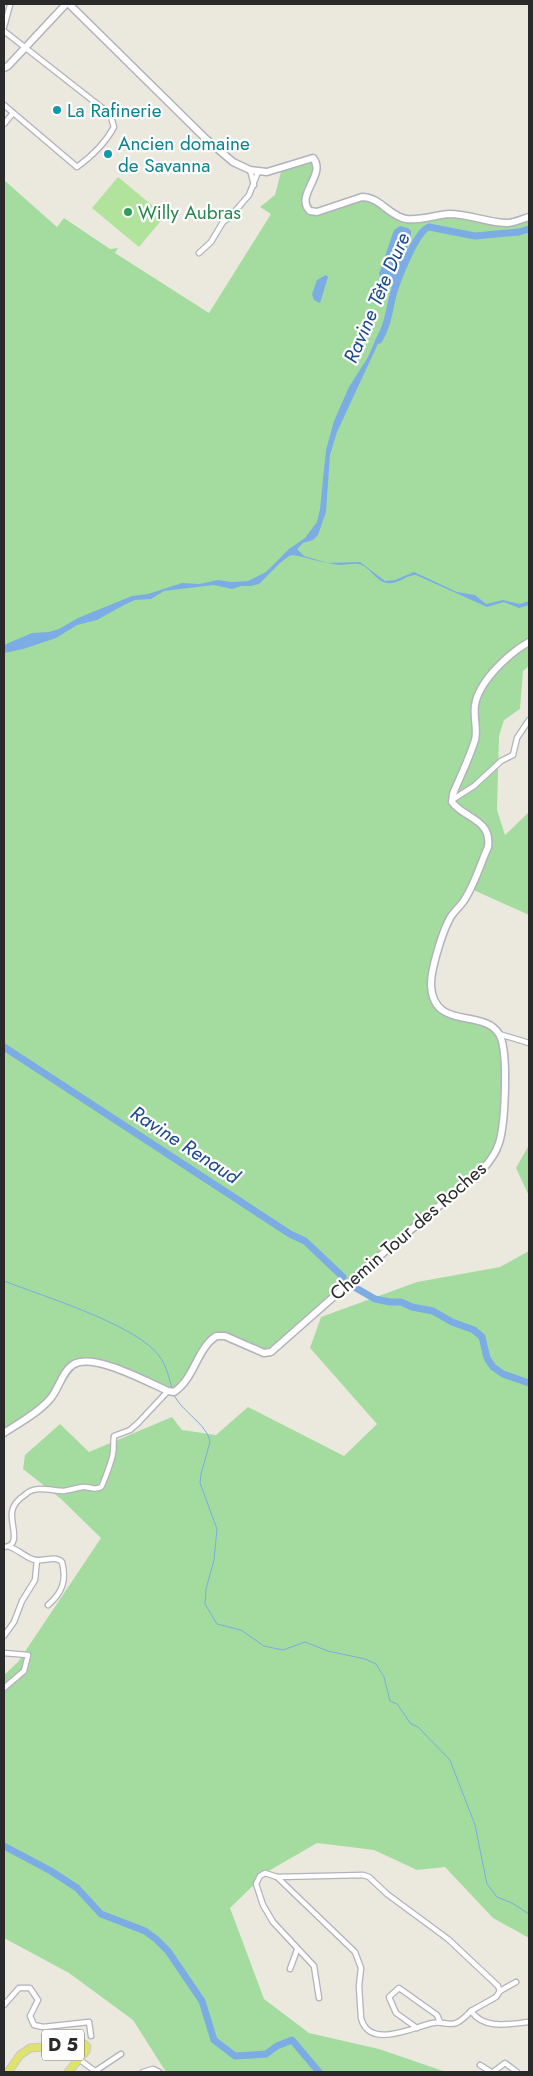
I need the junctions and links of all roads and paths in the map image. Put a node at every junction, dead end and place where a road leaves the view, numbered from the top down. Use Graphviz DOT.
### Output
graph roads {
  1 [pos="68,4"];
  2 [pos="10,5"];
  3 [pos="4,29"];
  4 [pos="26,48"];
  5 [pos="4,68"];
  6 [pos="4,105"];
  7 [pos="14,113"];
  8 [pos="4,124"];
  9 [pos="250,170"];
  10 [pos="258,172"];
  11 [pos="254,185"];
  12 [pos="529,217"];
  13 [pos="199,253"];
  14 [pos="529,642"];
  15 [pos="529,720"];
  16 [pos="452,800"];
  17 [pos="499,1034"];
  18 [pos="529,1042"];
  19 [pos="168,1391"];
  20 [pos="4,1433"];
  21 [pos="4,1547"];
  22 [pos="10,1547"];
  23 [pos="37,1560"];
  24 [pos="48,1605"];
  25 [pos="4,1636"];
  26 [pos="4,1653"];
  27 [pos="4,1688"];
  28 [pos="277,1877"];
  29 [pos="297,1950"];
  30 [pos="290,1969"];
  31 [pos="516,1982"];
  32 [pos="500,1991"];
  33 [pos="319,1998"];
  34 [pos="4,2005"];
  35 [pos="471,2011"];
  36 [pos="440,2022"];
  37 [pos="529,2022"];
  38 [pos="417,2028"];
  39 [pos="91,2036"];
  40 [pos="121,2054"];
  41 [pos="80,2060"];
  42 [pos="480,2065"];
  43 [pos="8,2072"];
  44 [pos="68,2072"];
  45 [pos="95,2072"];
  46 [pos="143,2072"];
  47 [pos="159,2072"];
  48 [pos="492,2072"];
  49 [pos="518,2072"];
  1 -- 4 [label="street"];
  1 -- 9 [label="street"];
  2 -- 3 [label="street"];
  3 -- 4 [label="street"];
  4 -- 5 [label="street"];
  4 -- 7 [label="street"];
  6 -- 7 [label="street"];
  7 -- 8 [label="street"];
  9 -- 10 [label="street"];
  9 -- 11 [label="street"];
  10 -- 11 [label="street"];
  10 -- 12 [label="street"];
  11 -- 13 [label="street"];
  14 -- 16 [label="street"];
  15 -- 16 [label="street"];
  16 -- 17 [label="street"];
  17 -- 18 [label="street"];
  17 -- 19 [label="street, Chemin Tour des Roches"];
  19 -- 20 [label="street"];
  19 -- 22 [label="street"];
  21 -- 22 [label="street"];
  22 -- 23 [label="street"];
  23 -- 24 [label="street"];
  23 -- 25 [label="street"];
  26 -- 27 [label="street"];
  28 -- 29 [label="street"];
  28 -- 32 [label="street"];
  28 -- 38 [label="street"];
  29 -- 30 [label="street"];
  29 -- 33 [label="street"];
  31 -- 32 [label="street"];
  32 -- 35 [label="street"];
  34 -- 39 [label="street"];
  35 -- 36 [label="street"];
  35 -- 37 [label="street"];
  36 -- 38 [label="street"];
  36 -- 38 [label="street"];
  40 -- 45 [label="street"];
  41 -- 43 [label="main road, D 5"];
  41 -- 44 [label="main road, D 5"];
  41 -- 45 [label="street"];
  42 -- 48 [label="street"];
  46 -- 47 [label="street"];
  48 -- 49 [label="street"];
}
